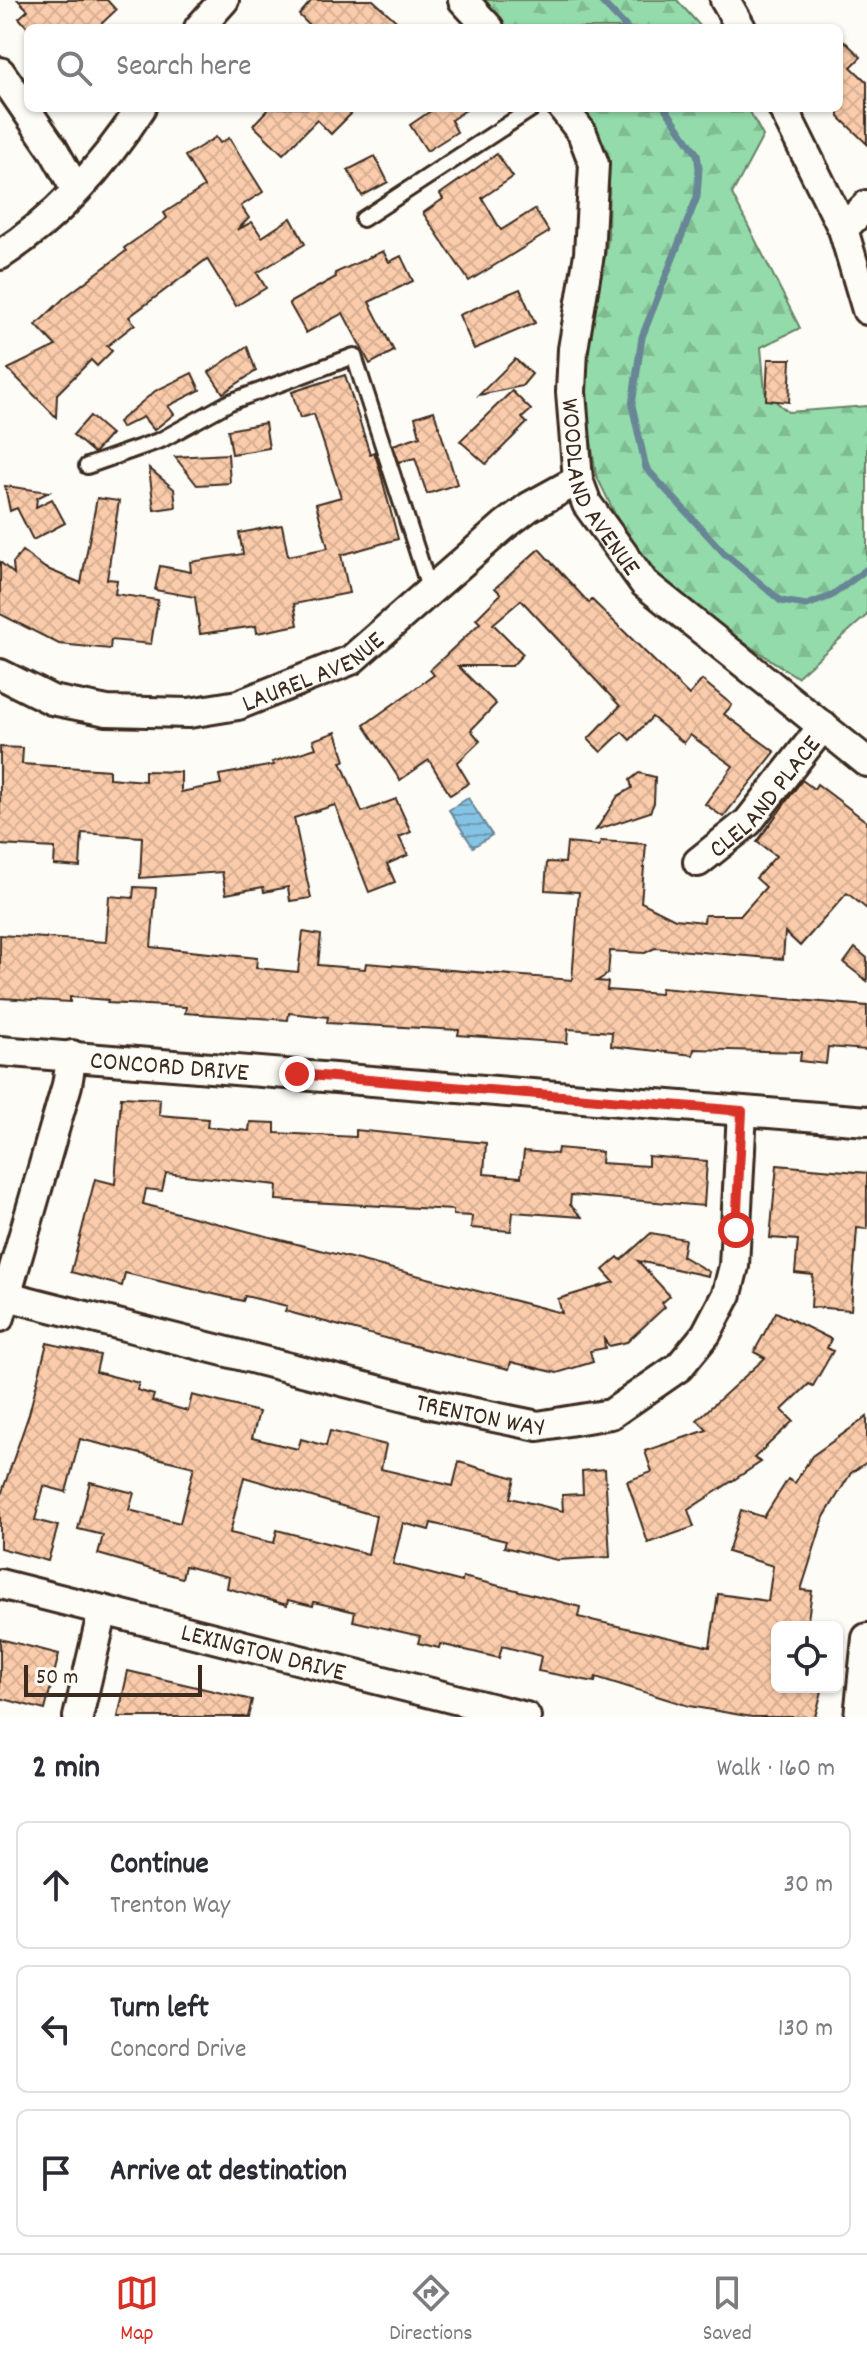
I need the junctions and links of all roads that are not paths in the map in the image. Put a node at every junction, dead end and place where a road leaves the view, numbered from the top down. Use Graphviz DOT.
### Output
graph roads {
  1 [pos="463,0"];
  2 [pos="725,0"];
  3 [pos="485,24"];
  4 [pos="739,24"];
  5 [pos="0,72"];
  6 [pos="24,107"];
  7 [pos="28,112"];
  8 [pos="138,112"];
  9 [pos="527,112"];
  10 [pos="566,112"];
  11 [pos="785,112"];
  12 [pos="76,190"];
  13 [pos="867,205"];
  14 [pos="363,219"];
  15 [pos="843,229"];
  16 [pos="0,255"];
  17 [pos="867,310"];
  18 [pos="87,466"];
  19 [pos="578,480"];
  20 [pos="431,591"];
  21 [pos="0,674"];
  22 [pos="823,726"];
  23 [pos="867,762"];
  24 [pos="698,862"];
  25 [pos="0,1051"];
  26 [pos="72,1055"];
  27 [pos="742,1111"];
  28 [pos="867,1121"];
  29 [pos="3,1307"];
  30 [pos="0,1584"];
  31 [pos="103,1610"];
  32 [pos="867,1638"];
  33 [pos="78,1717"];
  34 [pos="526,1717"];
  35 [pos="859,1717"];
  1 -- 3 [label="street"];
  2 -- 4 [label="street"];
  5 -- 6 [label="street"];
  7 -- 12 [label="street"];
  8 -- 12 [label="street"];
  9 -- 14 [label="lane"];
  10 -- 19 [label="street, WOODLAND AVENUE"];
  11 -- 15 [label="street"];
  12 -- 16 [label="street"];
  13 -- 15 [label="street"];
  15 -- 17 [label="street"];
  18 -- 20 [label="lane"];
  19 -- 20 [label="street, LAUREL AVENUE"];
  19 -- 22 [label="street, WOODLAND AVENUE"];
  20 -- 21 [label="street, LAUREL AVENUE"];
  22 -- 23 [label="street, WOODLAND AVENUE"];
  22 -- 24 [label="street, CLELAND PLACE"];
  25 -- 26 [label="street, CONCORD DRIVE"];
  26 -- 27 [label="street, CONCORD DRIVE"];
  26 -- 29 [label="street"];
  27 -- 28 [label="street, CONCORD DRIVE"];
  27 -- 29 [label="street, TRENTON WAY"];
  30 -- 31 [label="street, LEXINGTON DRIVE"];
  31 -- 33 [label="street"];
  31 -- 34 [label="street, LEXINGTON DRIVE"];
  32 -- 35 [label="street"];
}
